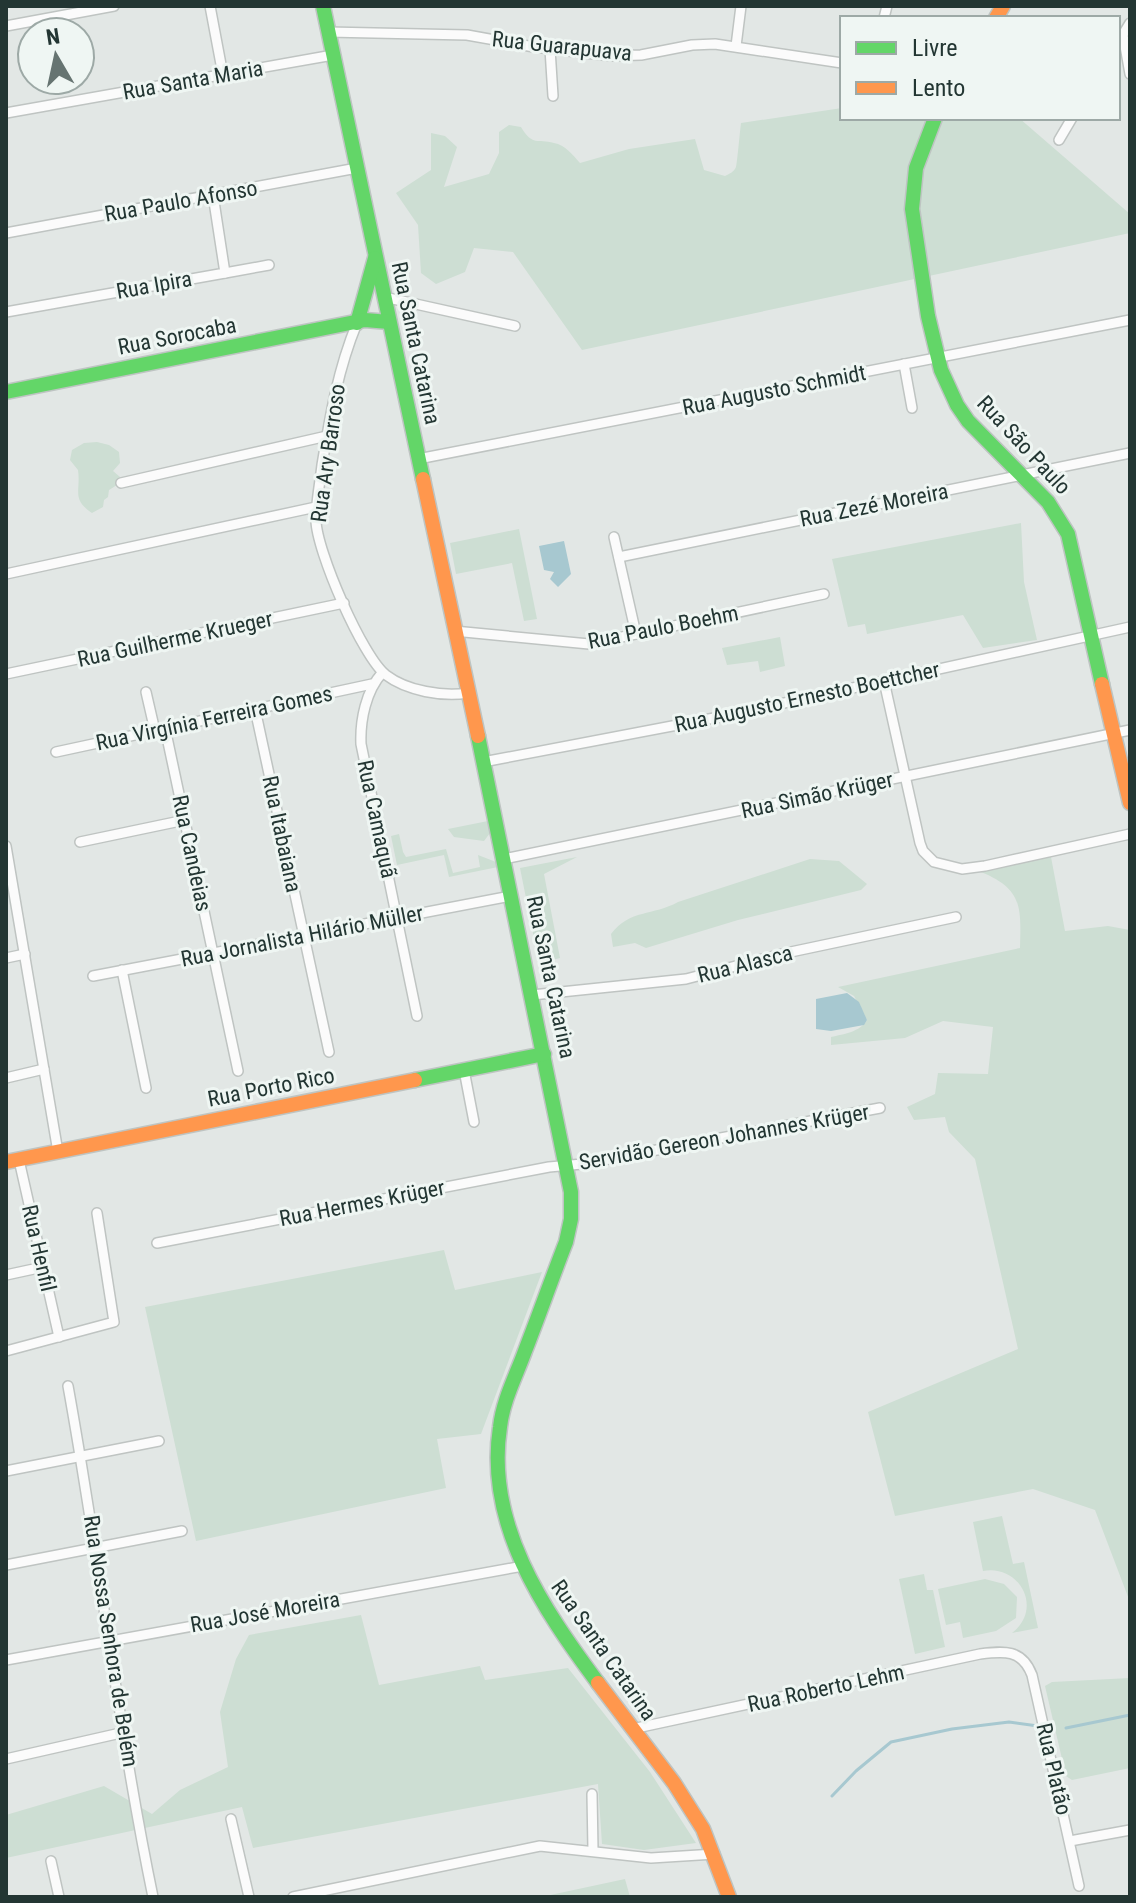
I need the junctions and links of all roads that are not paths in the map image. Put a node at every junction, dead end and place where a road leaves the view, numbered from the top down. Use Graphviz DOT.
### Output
graph roads {
  1 [pos="114,6"];
  2 [pos="210,6"];
  3 [pos="323,6"];
  4 [pos="741,6"];
  5 [pos="1130,23"];
  6 [pos="6,26"];
  7 [pos="328,32"];
  8 [pos="1120,39"];
  9 [pos="736,46"];
  10 [pos="550,49"];
  11 [pos="333,55"];
  12 [pos="840,63"];
  13 [pos="1130,74"];
  14 [pos="223,75"];
  15 [pos="553,96"];
  16 [pos="6,113"];
  17 [pos="934,120"];
  18 [pos="1071,120"];
  19 [pos="1059,140"];
  20 [pos="357,168"];
  21 [pos="213,195"];
  22 [pos="6,233"];
  23 [pos="375,257"];
  24 [pos="269,265"];
  25 [pos="225,273"];
  26 [pos="384,297"];
  27 [pos="6,312"];
  28 [pos="1130,320"];
  29 [pos="389,322"];
  30 [pos="357,323"];
  31 [pos="515,326"];
  32 [pos="936,358"];
  33 [pos="904,364"];
  34 [pos="6,392"];
  35 [pos="912,408"];
  36 [pos="327,436"];
  37 [pos="1130,453"];
  38 [pos="418,459"];
  39 [pos="1023,475"];
  40 [pos="121,483"];
  41 [pos="316,507"];
  42 [pos="614,537"];
  43 [pos="619,557"];
  44 [pos="6,574"];
  45 [pos="824,594"];
  46 [pos="344,603"];
  47 [pos="1130,627"];
  48 [pos="454,631"];
  49 [pos="636,634"];
  50 [pos="1093,635"];
  51 [pos="382,673"];
  52 [pos="6,674"];
  53 [pos="884,681"];
  54 [pos="372,684"];
  55 [pos="146,692"];
  56 [pos="468,693"];
  57 [pos="255,709"];
  58 [pos="160,730"];
  59 [pos="1130,730"];
  60 [pos="1114,733"];
  61 [pos="56,752"];
  62 [pos="483,762"];
  63 [pos="906,777"];
  64 [pos="1130,803"];
  65 [pos="185,820"];
  66 [pos="1130,834"];
  67 [pos="80,842"];
  68 [pos="6,846"];
  69 [pos="504,859"];
  70 [pos="511,896"];
  71 [pos="10,899"];
  72 [pos="956,917"];
  73 [pos="397,918"];
  74 [pos="304,936"];
  75 [pos="213,953"];
  76 [pos="25,954"];
  77 [pos="6,958"];
  78 [pos="122,970"];
  79 [pos="93,976"];
  80 [pos="532,995"];
  81 [pos="417,1016"];
  82 [pos="329,1052"];
  83 [pos="544,1054"];
  84 [pos="44,1069"];
  85 [pos="464,1070"];
  86 [pos="238,1071"];
  87 [pos="6,1078"];
  88 [pos="146,1088"];
  89 [pos="880,1108"];
  90 [pos="474,1122"];
  91 [pos="58,1152"];
  92 [pos="13,1161"];
  93 [pos="567,1165"];
  94 [pos="97,1213"];
  95 [pos="157,1243"];
  96 [pos="43,1267"];
  97 [pos="6,1275"];
  98 [pos="59,1337"];
  99 [pos="6,1351"];
  100 [pos="68,1386"];
  101 [pos="159,1441"];
  102 [pos="81,1456"];
  103 [pos="6,1471"];
  104 [pos="182,1531"];
  105 [pos="96,1548"];
  106 [pos="6,1565"];
  107 [pos="523,1566"];
  108 [pos="110,1640"];
  109 [pos="1020,1656"];
  110 [pos="6,1660"];
  111 [pos="632,1729"];
  112 [pos="125,1732"];
  113 [pos="6,1759"];
  114 [pos="592,1794"];
  115 [pos="231,1819"];
  116 [pos="1130,1830"];
  117 [pos="1070,1841"];
  118 [pos="593,1850"];
  119 [pos="715,1854"];
  120 [pos="51,1861"];
  121 [pos="1079,1886"];
  122 [pos="59,1897"];
  123 [pos="153,1897"];
  124 [pos="249,1897"];
  125 [pos="293,1897"];
  126 [pos="729,1897"];
  1 -- 6 [label="street"];
  2 -- 14 [label="street"];
  3 -- 7 [label="main road, Rua Santa Catarina"];
  4 -- 9 [label="street"];
  5 -- 8 [label="street"];
  7 -- 10 [label="street, Rua Guarapuava"];
  7 -- 11 [label="main road, Rua Santa Catarina"];
  8 -- 13 [label="street"];
  9 -- 10 [label="street, Rua Guarapuava"];
  9 -- 12 [label="street, Rua Guarapuava"];
  10 -- 15 [label="street"];
  11 -- 14 [label="street, Rua Santa Maria"];
  11 -- 20 [label="main road, Rua Santa Catarina"];
  14 -- 16 [label="street, Rua Santa Maria"];
  17 -- 32 [label="main road, Rua São Paulo"];
  18 -- 19 [label="street"];
  20 -- 21 [label="street, Rua Paulo Afonso"];
  20 -- 23 [label="main road, Rua Santa Catarina"];
  21 -- 22 [label="street, Rua Paulo Afonso"];
  21 -- 25 [label="street"];
  23 -- 26 [label="main road, Rua Santa Catarina"];
  23 -- 30 [label="main road"];
  24 -- 25 [label="street, Rua Ipira"];
  25 -- 27 [label="street, Rua Ipira"];
  26 -- 29 [label="main road, Rua Santa Catarina"];
  26 -- 31 [label="street"];
  28 -- 32 [label="street, Rua Augusto Schmidt"];
  29 -- 30 [label="main road, Rua Sorocaba"];
  29 -- 38 [label="main road, Rua Santa Catarina"];
  30 -- 34 [label="main road, Rua Sorocaba"];
  30 -- 36 [label="street, Rua Ary Barroso"];
  32 -- 33 [label="street, Rua Augusto Schmidt"];
  32 -- 39 [label="main road, Rua São Paulo"];
  33 -- 35 [label="street"];
  33 -- 38 [label="street, Rua Augusto Schmidt"];
  36 -- 40 [label="street"];
  36 -- 41 [label="street, Rua Ary Barroso"];
  37 -- 39 [label="street, Rua Zezé Moreira"];
  38 -- 48 [label="main road, Rua Santa Catarina"];
  39 -- 43 [label="street, Rua Zezé Moreira"];
  39 -- 50 [label="main road, Rua São Paulo"];
  41 -- 44 [label="street"];
  41 -- 46 [label="street, Rua Ary Barroso"];
  42 -- 43 [label="street"];
  43 -- 49 [label="street"];
  45 -- 49 [label="street, Rua Paulo Boehm"];
  46 -- 51 [label="street, Rua Ary Barroso"];
  46 -- 52 [label="street, Rua Guilherme Krueger"];
  47 -- 50 [label="street, Rua Augusto Ernesto Boettcher"];
  48 -- 49 [label="street, Rua Paulo Boehm"];
  48 -- 56 [label="main road, Rua Santa Catarina"];
  50 -- 53 [label="street, Rua Augusto Ernesto Boettcher"];
  50 -- 60 [label="main road, Rua São Paulo"];
  51 -- 54 [label="street, Rua Camaquã"];
  51 -- 56 [label="street"];
  53 -- 62 [label="street, Rua Augusto Ernesto Boettcher"];
  53 -- 63 [label="street"];
  54 -- 57 [label="street, Rua Virgínia Ferreira Gomes"];
  54 -- 73 [label="street, Rua Camaquã"];
  55 -- 58 [label="street, Rua Candeias"];
  56 -- 62 [label="main road, Rua Santa Catarina"];
  57 -- 58 [label="street, Rua Virgínia Ferreira Gomes"];
  57 -- 74 [label="street, Rua Itabaiana"];
  58 -- 61 [label="street, Rua Virgínia Ferreira Gomes"];
  58 -- 65 [label="street, Rua Candeias"];
  59 -- 60 [label="street, Rua Simão Krüger"];
  60 -- 63 [label="street, Rua Simão Krüger"];
  60 -- 64 [label="main road, Rua São Paulo"];
  62 -- 69 [label="main road, Rua Santa Catarina"];
  63 -- 66 [label="street"];
  63 -- 69 [label="street, Rua Simão Krüger"];
  65 -- 67 [label="street"];
  65 -- 75 [label="street, Rua Candeias"];
  68 -- 71 [label="street"];
  69 -- 70 [label="main road, Rua Santa Catarina"];
  70 -- 73 [label="street, Rua Jornalista Hilário Müller"];
  70 -- 80 [label="main road, Rua Santa Catarina"];
  71 -- 76 [label="street"];
  72 -- 80 [label="street, Rua Alasca"];
  73 -- 74 [label="street, Rua Jornalista Hilário Müller"];
  73 -- 81 [label="street, Rua Camaquã"];
  74 -- 75 [label="street, Rua Jornalista Hilário Müller"];
  74 -- 82 [label="street, Rua Itabaiana"];
  75 -- 78 [label="street, Rua Jornalista Hilário Müller"];
  75 -- 86 [label="street, Rua Candeias"];
  76 -- 77 [label="street"];
  76 -- 84 [label="street"];
  78 -- 79 [label="street, Rua Jornalista Hilário Müller"];
  78 -- 88 [label="street"];
  80 -- 83 [label="main road, Rua Santa Catarina"];
  83 -- 85 [label="main road, Rua Porto Rico"];
  83 -- 93 [label="main road, Rua Santa Catarina"];
  84 -- 87 [label="street"];
  84 -- 91 [label="street"];
  85 -- 90 [label="street"];
  85 -- 91 [label="main road, Rua Porto Rico"];
  89 -- 93 [label="street, Servidão Gereon Johannes Krüger"];
  91 -- 92 [label="main road, Rua Porto Rico"];
  92 -- 96 [label="street, Rua Henfil"];
  93 -- 95 [label="street, Rua Hermes Krüger"];
  93 -- 107 [label="main road, Rua Santa Catarina"];
  94 -- 98 [label="street"];
  96 -- 97 [label="street"];
  96 -- 98 [label="street, Rua Henfil"];
  98 -- 99 [label="street"];
  100 -- 102 [label="street, Rua Nossa Senhora de Belém"];
  101 -- 102 [label="street"];
  102 -- 103 [label="street"];
  102 -- 105 [label="street, Rua Nossa Senhora de Belém"];
  104 -- 105 [label="street"];
  105 -- 106 [label="street"];
  105 -- 108 [label="street, Rua Nossa Senhora de Belém"];
  107 -- 108 [label="street, Rua José Moreira"];
  107 -- 111 [label="main road, Rua Santa Catarina"];
  108 -- 110 [label="street, Rua José Moreira"];
  108 -- 112 [label="street, Rua Nossa Senhora de Belém"];
  109 -- 111 [label="street, Rua Roberto Lehm"];
  109 -- 117 [label="street, Rua Platão"];
  111 -- 119 [label="main road, Rua Santa Catarina"];
  112 -- 113 [label="street"];
  112 -- 123 [label="street, Rua Nossa Senhora de Belém"];
  114 -- 118 [label="street"];
  115 -- 124 [label="street"];
  116 -- 117 [label="street"];
  117 -- 121 [label="street, Rua Platão"];
  118 -- 119 [label="street"];
  118 -- 125 [label="street"];
  119 -- 126 [label="main road, Rua Santa Catarina"];
  120 -- 122 [label="street"];
}
